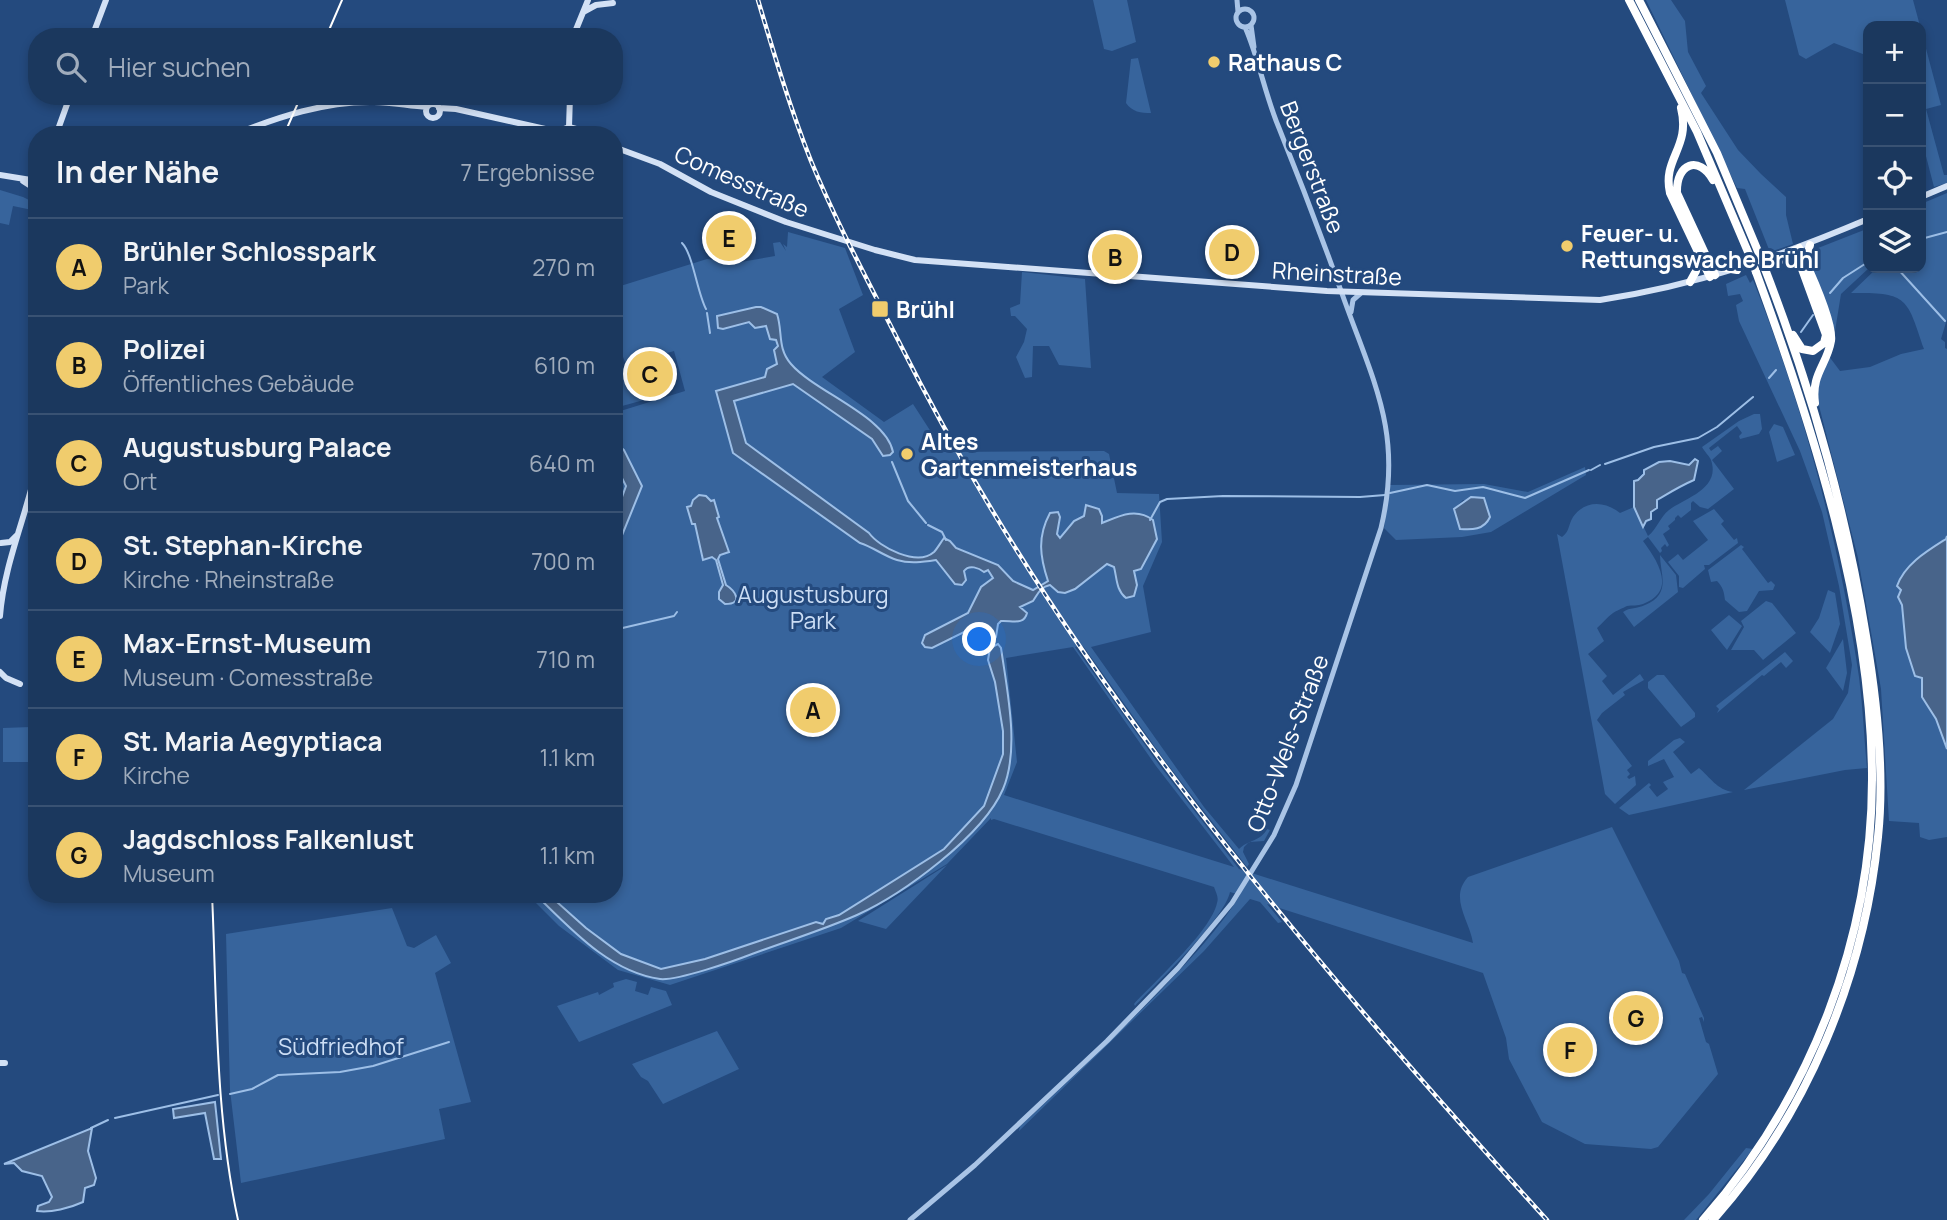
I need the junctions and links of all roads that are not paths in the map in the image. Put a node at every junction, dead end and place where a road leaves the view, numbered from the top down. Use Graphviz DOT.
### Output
graph roads {
  1 [pos="106,0"];
  2 [pos="588,0"];
  3 [pos="610,0"];
  4 [pos="1239,0"];
  5 [pos="1629,0"];
  6 [pos="1639,0"];
  7 [pos="1242,10"];
  8 [pos="583,12"];
  9 [pos="1248,26"];
  10 [pos="95,28"];
  11 [pos="577,28"];
  12 [pos="1677,91"];
  13 [pos="67,105"];
  14 [pos="330,105"];
  15 [pos="412,105"];
  16 [pos="431,105"];
  17 [pos="434,105"];
  18 [pos="570,105"];
  19 [pos="427,107"];
  20 [pos="439,108"];
  21 [pos="59,126"];
  22 [pos="258,126"];
  23 [pos="529,126"];
  24 [pos="569,126"];
  25 [pos="623,150"];
  26 [pos="0,175"];
  27 [pos="28,176"];
  28 [pos="20,178"];
  29 [pos="28,179"];
  30 [pos="28,184"];
  31 [pos="1947,186"];
  32 [pos="1926,195"];
  33 [pos="1732,214"];
  34 [pos="1863,221"];
  35 [pos="857,244"];
  36 [pos="1810,244"];
  37 [pos="1797,249"];
  38 [pos="1698,251"];
  39 [pos="1755,258"];
  40 [pos="1773,258"];
  41 [pos="1710,262"];
  42 [pos="1800,266"];
  43 [pos="1737,270"];
  44 [pos="1810,270"];
  45 [pos="1760,271"];
  46 [pos="1712,276"];
  47 [pos="1690,282"];
  48 [pos="1342,292"];
  49 [pos="1361,293"];
  50 [pos="1779,307"];
  51 [pos="1350,315"];
  52 [pos="1818,424"];
  53 [pos="28,502"];
  54 [pos="17,535"];
  55 [pos="10,556"];
  56 [pos="0,616"];
  57 [pos="0,672"];
  58 [pos="20,684"];
  59 [pos="1876,764"];
  60 [pos="1876,778"];
  61 [pos="910,1220"];
  62 [pos="1703,1220"];
  63 [pos="1713,1220"];
  1 -- 10 [label="main road"];
  2 -- 8 [label="main road"];
  3 -- 8 [label="main road"];
  4 -- 7 [label="street, Bergerstraße"];
  5 -- 12 [label="highway"];
  6 -- 39 [label="highway"];
  7 -- 9 [label="street, Bergerstraße"];
  7 -- 9 [label="street, Bergerstraße"];
  8 -- 11 [label="main road"];
  9 -- 48 [label="street, Bergerstraße"];
  12 -- 33 [label="highway"];
  12 -- 38 [label="highway"];
  13 -- 21 [label="main road"];
  14 -- 22 [label="main road"];
  15 -- 19 [label="main road"];
  16 -- 19 [label="main road"];
  17 -- 20 [label="main road"];
  18 -- 24 [label="main road"];
  19 -- 20 [label="main road"];
  20 -- 23 [label="main road"];
  25 -- 35 [label="main road, Comesstraße"];
  26 -- 28 [label="main road"];
  27 -- 28 [label="main road"];
  28 -- 29 [label="main road"];
  28 -- 30 [label="main road"];
  31 -- 32 [label="main road"];
  33 -- 39 [label="highway"];
  33 -- 41 [label="highway"];
  34 -- 36 [label="main road, Rheinstraße"];
  35 -- 48 [label="main road, Rheinstraße"];
  36 -- 37 [label="main road, Rheinstraße"];
  36 -- 44 [label="highway"];
  37 -- 40 [label="main road, Rheinstraße"];
  37 -- 42 [label="highway"];
  37 -- 44 [label="highway"];
  38 -- 46 [label="highway"];
  38 -- 47 [label="highway"];
  39 -- 45 [label="highway, bridge"];
  40 -- 42 [label="highway"];
  40 -- 43 [label="main road, Rheinstraße"];
  41 -- 43 [label="highway"];
  41 -- 46 [label="highway"];
  42 -- 50 [label="highway"];
  43 -- 46 [label="main road, Rheinstraße"];
  44 -- 52 [label="highway"];
  45 -- 50 [label="highway"];
  45 -- 59 [label="highway"];
  46 -- 47 [label="main road, Rheinstraße"];
  47 -- 49 [label="main road, Rheinstraße"];
  48 -- 49 [label="main road, Rheinstraße"];
  48 -- 51 [label="street, Otto-Wels-Straße"];
  49 -- 51 [label="street"];
  50 -- 52 [label="highway"];
  51 -- 61 [label="street, Otto-Wels-Straße"];
  52 -- 59 [label="highway"];
  53 -- 54 [label="main road"];
  54 -- 55 [label="main road"];
  54 -- 55 [label="main road"];
  55 -- 56 [label="main road"];
  57 -- 58 [label="main road"];
  59 -- 60 [label="highway"];
  60 -- 62 [label="highway"];
  60 -- 63 [label="highway"];
}
